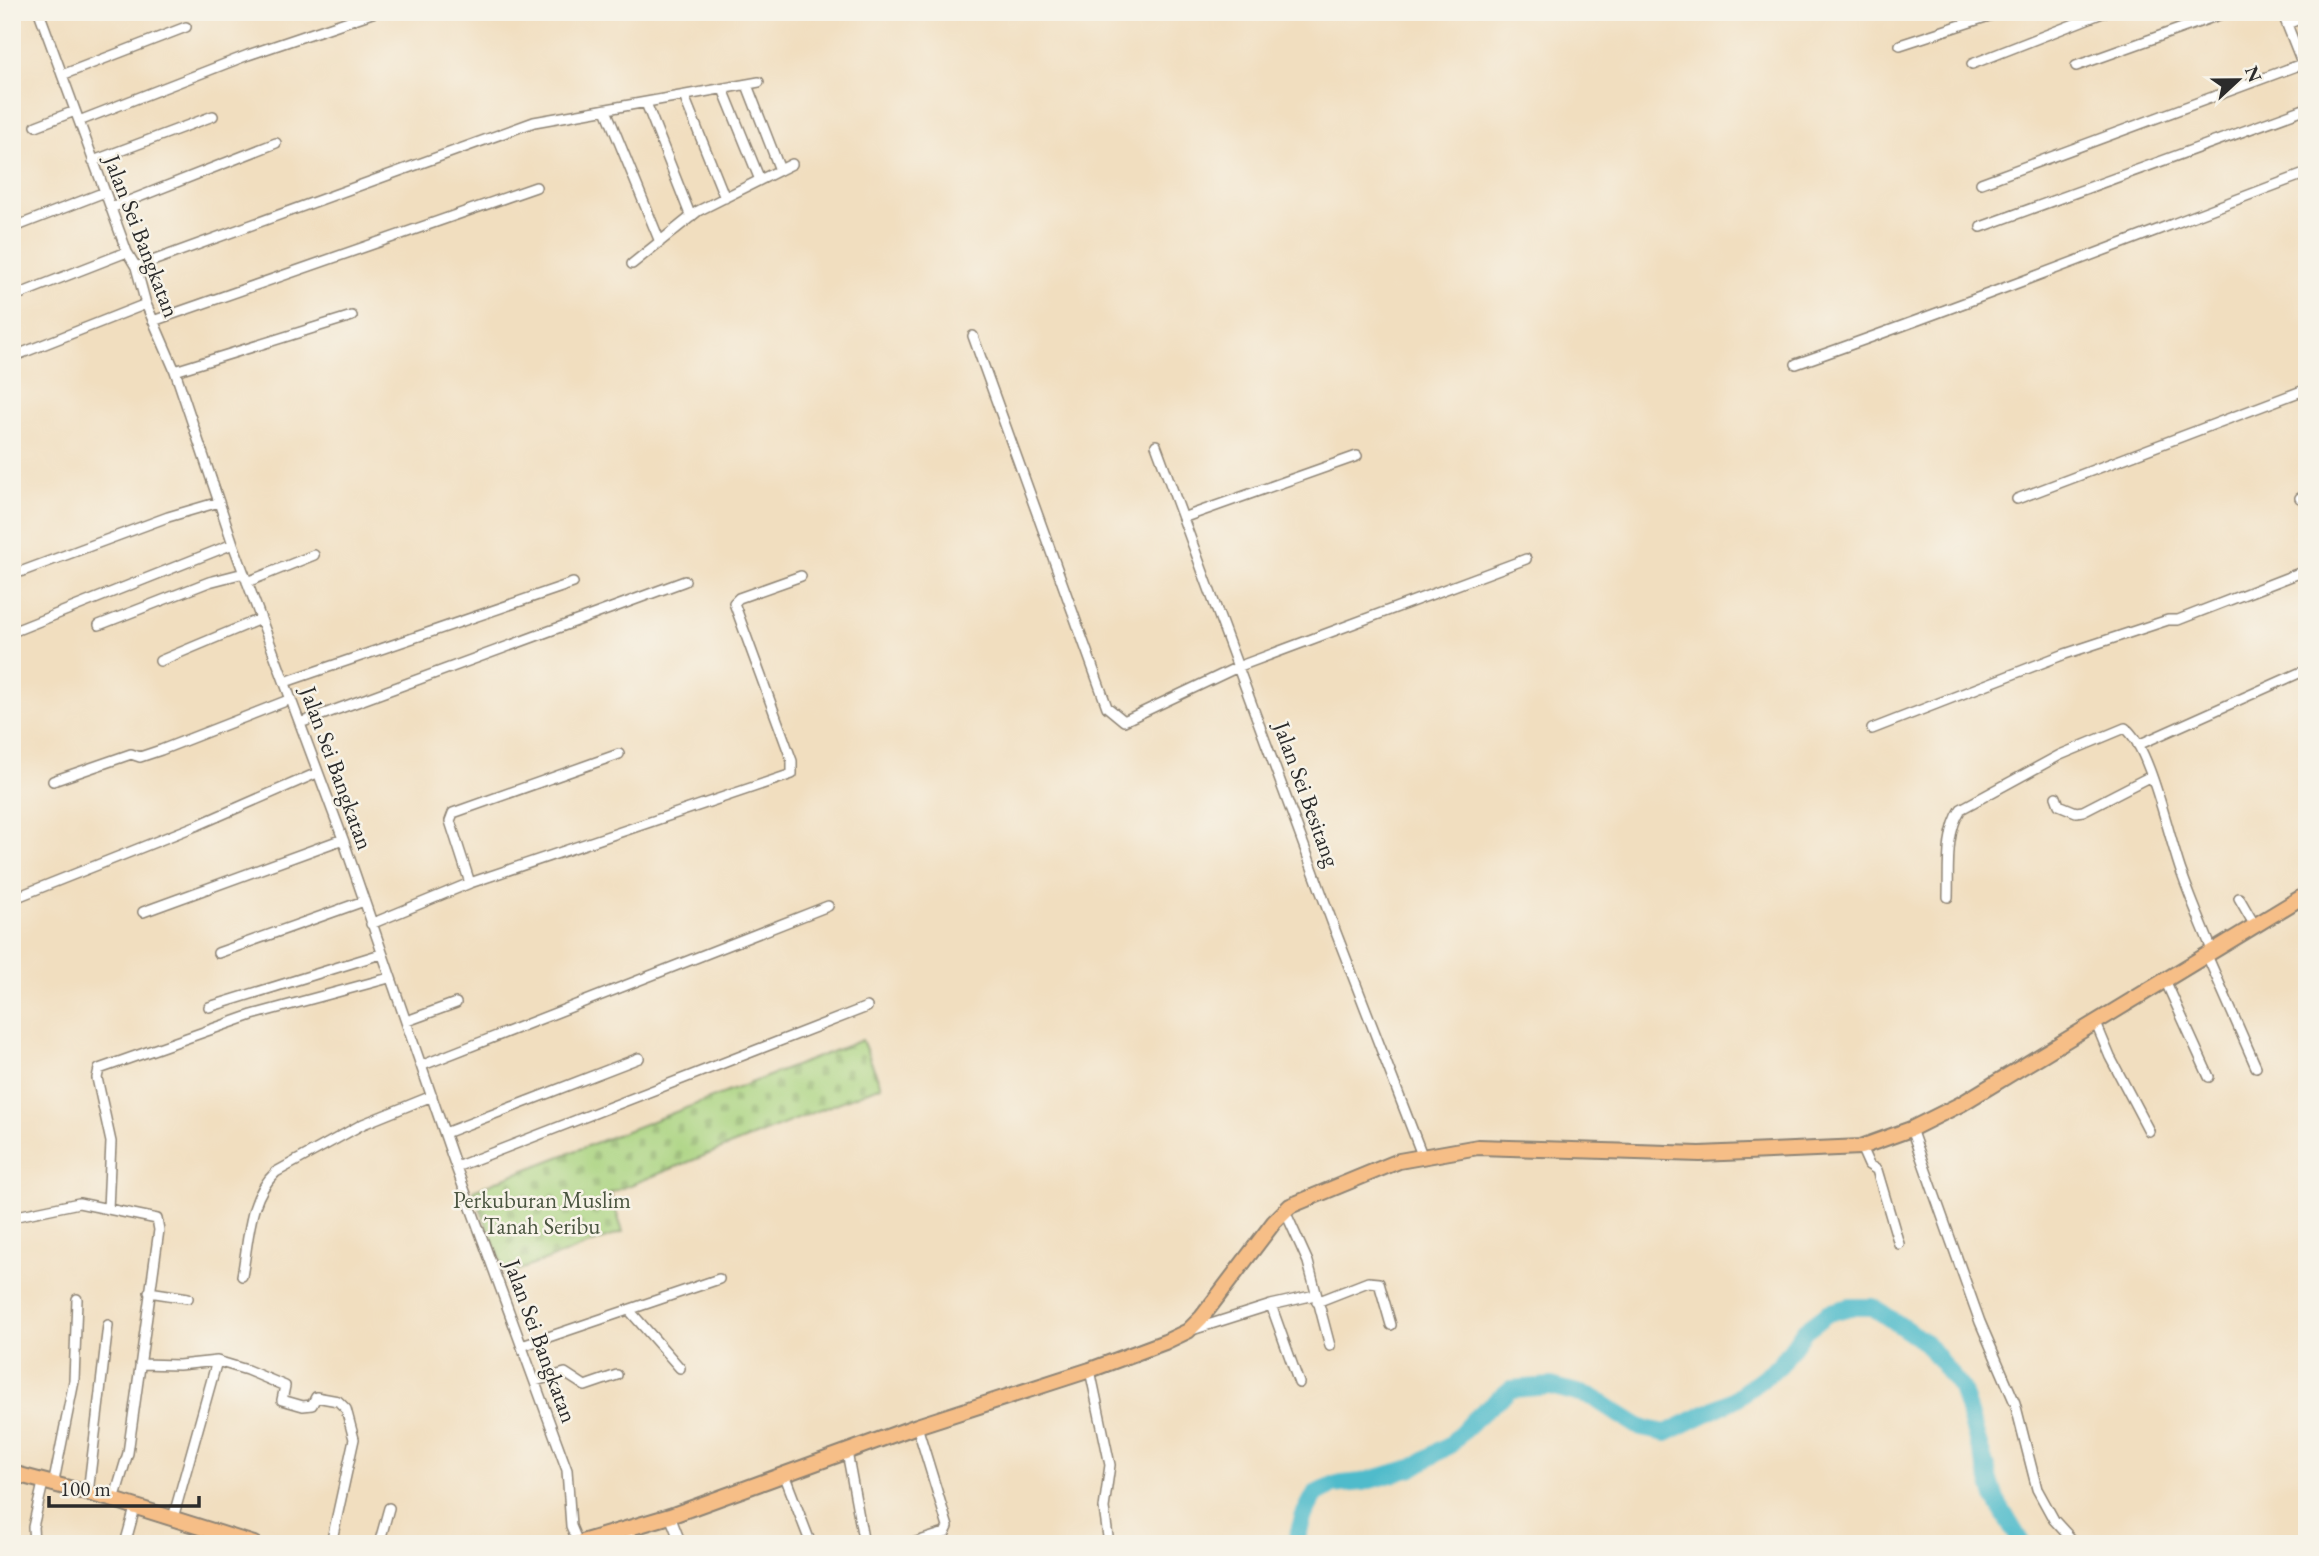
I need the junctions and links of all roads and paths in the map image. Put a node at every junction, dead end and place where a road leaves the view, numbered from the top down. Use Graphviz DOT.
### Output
graph roads {
  1 [pos="39,12"];
  2 [pos="375,12"];
  3 [pos="2001,12"];
  4 [pos="2105,12"];
  5 [pos="2227,12"];
  6 [pos="2282,12"];
  7 [pos="2307,16"];
  8 [pos="2287,24"];
  9 [pos="186,27"];
  10 [pos="1900,45"];
  11 [pos="2304,62"];
  12 [pos="1972,64"];
  13 [pos="2076,66"];
  14 [pos="62,75"];
  15 [pos="2307,75"];
  16 [pos="760,82"];
  17 [pos="747,85"];
  18 [pos="723,89"];
  19 [pos="684,96"];
  20 [pos="646,103"];
  21 [pos="2307,108"];
  22 [pos="606,110"];
  23 [pos="75,111"];
  24 [pos="213,116"];
  25 [pos="79,121"];
  26 [pos="36,126"];
  27 [pos="276,143"];
  28 [pos="93,161"];
  29 [pos="792,164"];
  30 [pos="780,170"];
  31 [pos="2307,173"];
  32 [pos="760,180"];
  33 [pos="1981,183"];
  34 [pos="536,187"];
  35 [pos="105,192"];
  36 [pos="725,198"];
  37 [pos="111,208"];
  38 [pos="691,216"];
  39 [pos="1981,227"];
  40 [pos="12,228"];
  41 [pos="660,242"];
  42 [pos="127,252"];
  43 [pos="632,264"];
  44 [pos="136,267"];
  45 [pos="12,297"];
  46 [pos="146,304"];
  47 [pos="352,316"];
  48 [pos="153,321"];
  49 [pos="973,336"];
  50 [pos="12,357"];
  51 [pos="1796,365"];
  52 [pos="175,371"];
  53 [pos="2307,389"];
  54 [pos="1156,445"];
  55 [pos="1357,456"];
  56 [pos="2017,499"];
  57 [pos="219,502"];
  58 [pos="1185,517"];
  59 [pos="233,544"];
  60 [pos="314,555"];
  61 [pos="1526,559"];
  62 [pos="2307,570"];
  63 [pos="12,575"];
  64 [pos="801,576"];
  65 [pos="245,578"];
  66 [pos="685,581"];
  67 [pos="573,583"];
  68 [pos="260,619"];
  69 [pos="99,625"];
  70 [pos="12,632"];
  71 [pos="160,661"];
  72 [pos="1240,666"];
  73 [pos="2299,673"];
  74 [pos="285,682"];
  75 [pos="291,699"];
  76 [pos="300,723"];
  77 [pos="1872,730"];
  78 [pos="2138,745"];
  79 [pos="619,754"];
  80 [pos="317,773"];
  81 [pos="2151,776"];
  82 [pos="53,781"];
  83 [pos="2056,797"];
  84 [pos="343,839"];
  85 [pos="470,883"];
  86 [pos="1948,897"];
  87 [pos="2239,898"];
  88 [pos="12,899"];
  89 [pos="364,901"];
  90 [pos="2305,901"];
  91 [pos="828,906"];
  92 [pos="143,912"];
  93 [pos="371,924"];
  94 [pos="2254,924"];
  95 [pos="2209,951"];
  96 [pos="218,953"];
  97 [pos="381,954"];
  98 [pos="389,978"];
  99 [pos="2165,980"];
  100 [pos="456,1003"];
  101 [pos="209,1007"];
  102 [pos="867,1007"];
  103 [pos="407,1021"];
  104 [pos="2095,1021"];
  105 [pos="639,1058"];
  106 [pos="423,1065"];
  107 [pos="2256,1067"];
  108 [pos="2209,1077"];
  109 [pos="432,1096"];
  110 [pos="1911,1129"];
  111 [pos="2149,1131"];
  112 [pos="445,1133"];
  113 [pos="1861,1147"];
  114 [pos="1422,1155"];
  115 [pos="456,1167"];
  116 [pos="108,1209"];
  117 [pos="1285,1210"];
  118 [pos="12,1217"];
  119 [pos="1899,1244"];
  120 [pos="243,1276"];
  121 [pos="719,1279"];
  122 [pos="149,1292"];
  123 [pos="188,1298"];
  124 [pos="77,1299"];
  125 [pos="1316,1299"];
  126 [pos="1271,1305"];
  127 [pos="629,1310"];
  128 [pos="108,1325"];
  129 [pos="1391,1325"];
  130 [pos="1188,1331"];
  131 [pos="522,1346"];
  132 [pos="1329,1346"];
  133 [pos="217,1362"];
  134 [pos="140,1364"];
  135 [pos="680,1368"];
  136 [pos="1090,1370"];
  137 [pos="617,1375"];
  138 [pos="535,1381"];
  139 [pos="1299,1383"];
  140 [pos="917,1426"];
  141 [pos="847,1452"];
  142 [pos="12,1473"];
  143 [pos="784,1474"];
  144 [pos="48,1484"];
  145 [pos="88,1493"];
  146 [pos="114,1500"];
  147 [pos="135,1508"];
  148 [pos="389,1508"];
  149 [pos="670,1516"];
  150 [pos="173,1518"];
  151 [pos="629,1528"];
  152 [pos="226,1540"];
  153 [pos="581,1543"];
  154 [pos="916,1543"];
  155 [pos="34,1544"];
  156 [pos="125,1544"];
  157 [pos="254,1544"];
  158 [pos="331,1544"];
  159 [pos="379,1544"];
  160 [pos="631,1544"];
  161 [pos="681,1544"];
  162 [pos="811,1544"];
  163 [pos="864,1544"];
  164 [pos="1109,1544"];
  165 [pos="2076,1544"];
  1 -- 14 [label="street, Jalan Sei Bangkatan"];
  2 -- 25 [label="street"];
  3 -- 10 [label="street"];
  4 -- 12 [label="street"];
  5 -- 13 [label="street"];
  6 -- 8 [label="street"];
  7 -- 8 [label="street"];
  8 -- 11 [label="street"];
  9 -- 14 [label="street"];
  11 -- 15 [label="street"];
  11 -- 33 [label="street"];
  14 -- 23 [label="street, Jalan Sei Bangkatan"];
  16 -- 17 [label="street"];
  17 -- 18 [label="street"];
  17 -- 30 [label="street"];
  18 -- 19 [label="street"];
  18 -- 32 [label="street"];
  19 -- 20 [label="street"];
  19 -- 36 [label="street"];
  20 -- 22 [label="street"];
  20 -- 38 [label="street"];
  21 -- 39 [label="street"];
  22 -- 41 [label="street"];
  22 -- 44 [label="street"];
  23 -- 25 [label="street, Jalan Sei Bangkatan"];
  23 -- 26 [label="street"];
  24 -- 28 [label="street"];
  25 -- 28 [label="street, Jalan Sei Bangkatan"];
  27 -- 37 [label="street"];
  28 -- 35 [label="street, Jalan Sei Bangkatan"];
  29 -- 30 [label="street"];
  30 -- 32 [label="street"];
  31 -- 51 [label="street"];
  32 -- 36 [label="street"];
  34 -- 48 [label="street"];
  35 -- 37 [label="street, Jalan Sei Bangkatan"];
  35 -- 40 [label="street"];
  36 -- 38 [label="street"];
  37 -- 42 [label="street, Jalan Sei Bangkatan"];
  38 -- 41 [label="street"];
  41 -- 43 [label="street"];
  42 -- 44 [label="street, Jalan Sei Bangkatan"];
  42 -- 45 [label="street"];
  44 -- 46 [label="street, Jalan Sei Bangkatan"];
  46 -- 48 [label="street, Jalan Sei Bangkatan"];
  46 -- 50 [label="street"];
  47 -- 52 [label="street"];
  48 -- 52 [label="street, Jalan Sei Bangkatan"];
  49 -- 72 [label="street"];
  52 -- 57 [label="street, Jalan Sei Bangkatan"];
  53 -- 56 [label="street"];
  54 -- 58 [label="street, Jalan Sei Besitang"];
  55 -- 58 [label="street"];
  57 -- 59 [label="street, Jalan Sei Bangkatan"];
  57 -- 63 [label="street"];
  58 -- 72 [label="street, Jalan Sei Besitang"];
  59 -- 65 [label="street, Jalan Sei Bangkatan"];
  59 -- 70 [label="street"];
  60 -- 65 [label="street"];
  61 -- 72 [label="street"];
  62 -- 77 [label="street"];
  64 -- 85 [label="street"];
  65 -- 68 [label="street, Jalan Sei Bangkatan"];
  65 -- 69 [label="street"];
  66 -- 76 [label="street"];
  67 -- 74 [label="street"];
  68 -- 71 [label="street"];
  68 -- 74 [label="street, Jalan Sei Bangkatan"];
  72 -- 114 [label="street, Jalan Sei Besitang"];
  73 -- 78 [label="street"];
  74 -- 75 [label="street, Jalan Sei Bangkatan"];
  75 -- 76 [label="street, Jalan Sei Bangkatan"];
  75 -- 82 [label="street"];
  76 -- 80 [label="street, Jalan Sei Bangkatan"];
  78 -- 81 [label="street"];
  78 -- 86 [label="street"];
  79 -- 85 [label="street"];
  80 -- 84 [label="street, Jalan Sei Bangkatan"];
  80 -- 88 [label="street"];
  81 -- 83 [label="street"];
  81 -- 95 [label="street"];
  84 -- 89 [label="street, Jalan Sei Bangkatan"];
  84 -- 92 [label="street"];
  85 -- 93 [label="street"];
  87 -- 94 [label="street"];
  89 -- 93 [label="street, Jalan Sei Bangkatan"];
  89 -- 96 [label="street"];
  90 -- 94 [label="main road"];
  91 -- 106 [label="street"];
  93 -- 97 [label="street, Jalan Sei Bangkatan"];
  94 -- 95 [label="main road"];
  95 -- 99 [label="main road"];
  95 -- 107 [label="street"];
  97 -- 98 [label="street, Jalan Sei Bangkatan"];
  97 -- 101 [label="street"];
  98 -- 103 [label="street, Jalan Sei Bangkatan"];
  98 -- 116 [label="street"];
  99 -- 104 [label="main road"];
  99 -- 108 [label="street"];
  100 -- 103 [label="street"];
  102 -- 115 [label="street"];
  103 -- 106 [label="street, Jalan Sei Bangkatan"];
  104 -- 110 [label="main road"];
  104 -- 111 [label="street"];
  105 -- 112 [label="street"];
  106 -- 109 [label="street, Jalan Sei Bangkatan"];
  109 -- 112 [label="street, Jalan Sei Bangkatan"];
  109 -- 120 [label="street"];
  110 -- 113 [label="main road"];
  110 -- 165 [label="street"];
  112 -- 115 [label="street, Jalan Sei Bangkatan"];
  113 -- 114 [label="main road"];
  113 -- 119 [label="street"];
  114 -- 117 [label="main road"];
  115 -- 131 [label="street, Jalan Sei Bangkatan"];
  116 -- 118 [label="street"];
  116 -- 122 [label="street"];
  117 -- 125 [label="street"];
  117 -- 130 [label="main road"];
  121 -- 127 [label="street"];
  122 -- 123 [label="street"];
  122 -- 134 [label="street"];
  124 -- 144 [label="street"];
  125 -- 126 [label="street"];
  125 -- 129 [label="street"];
  125 -- 132 [label="street"];
  126 -- 130 [label="street"];
  126 -- 139 [label="street"];
  127 -- 131 [label="street"];
  127 -- 135 [label="street"];
  128 -- 145 [label="street"];
  130 -- 136 [label="main road"];
  131 -- 138 [label="street, Jalan Sei Bangkatan"];
  133 -- 134 [label="street"];
  133 -- 150 [label="street"];
  133 -- 158 [label="street"];
  134 -- 146 [label="street"];
  136 -- 140 [label="main road"];
  136 -- 164 [label="street"];
  137 -- 138 [label="street"];
  138 -- 153 [label="street, Jalan Sei Bangkatan"];
  140 -- 141 [label="main road"];
  140 -- 154 [label="street"];
  141 -- 143 [label="main road"];
  141 -- 163 [label="street"];
  142 -- 144 [label="main road"];
  143 -- 149 [label="main road"];
  143 -- 162 [label="street"];
  144 -- 145 [label="main road"];
  144 -- 155 [label="street"];
  145 -- 146 [label="main road"];
  146 -- 147 [label="main road"];
  147 -- 150 [label="main road"];
  147 -- 156 [label="street"];
  148 -- 159 [label="street"];
  149 -- 151 [label="main road"];
  149 -- 161 [label="street"];
  150 -- 152 [label="main road"];
  151 -- 153 [label="main road"];
  151 -- 160 [label="street"];
  152 -- 157 [label="main road"];
}
